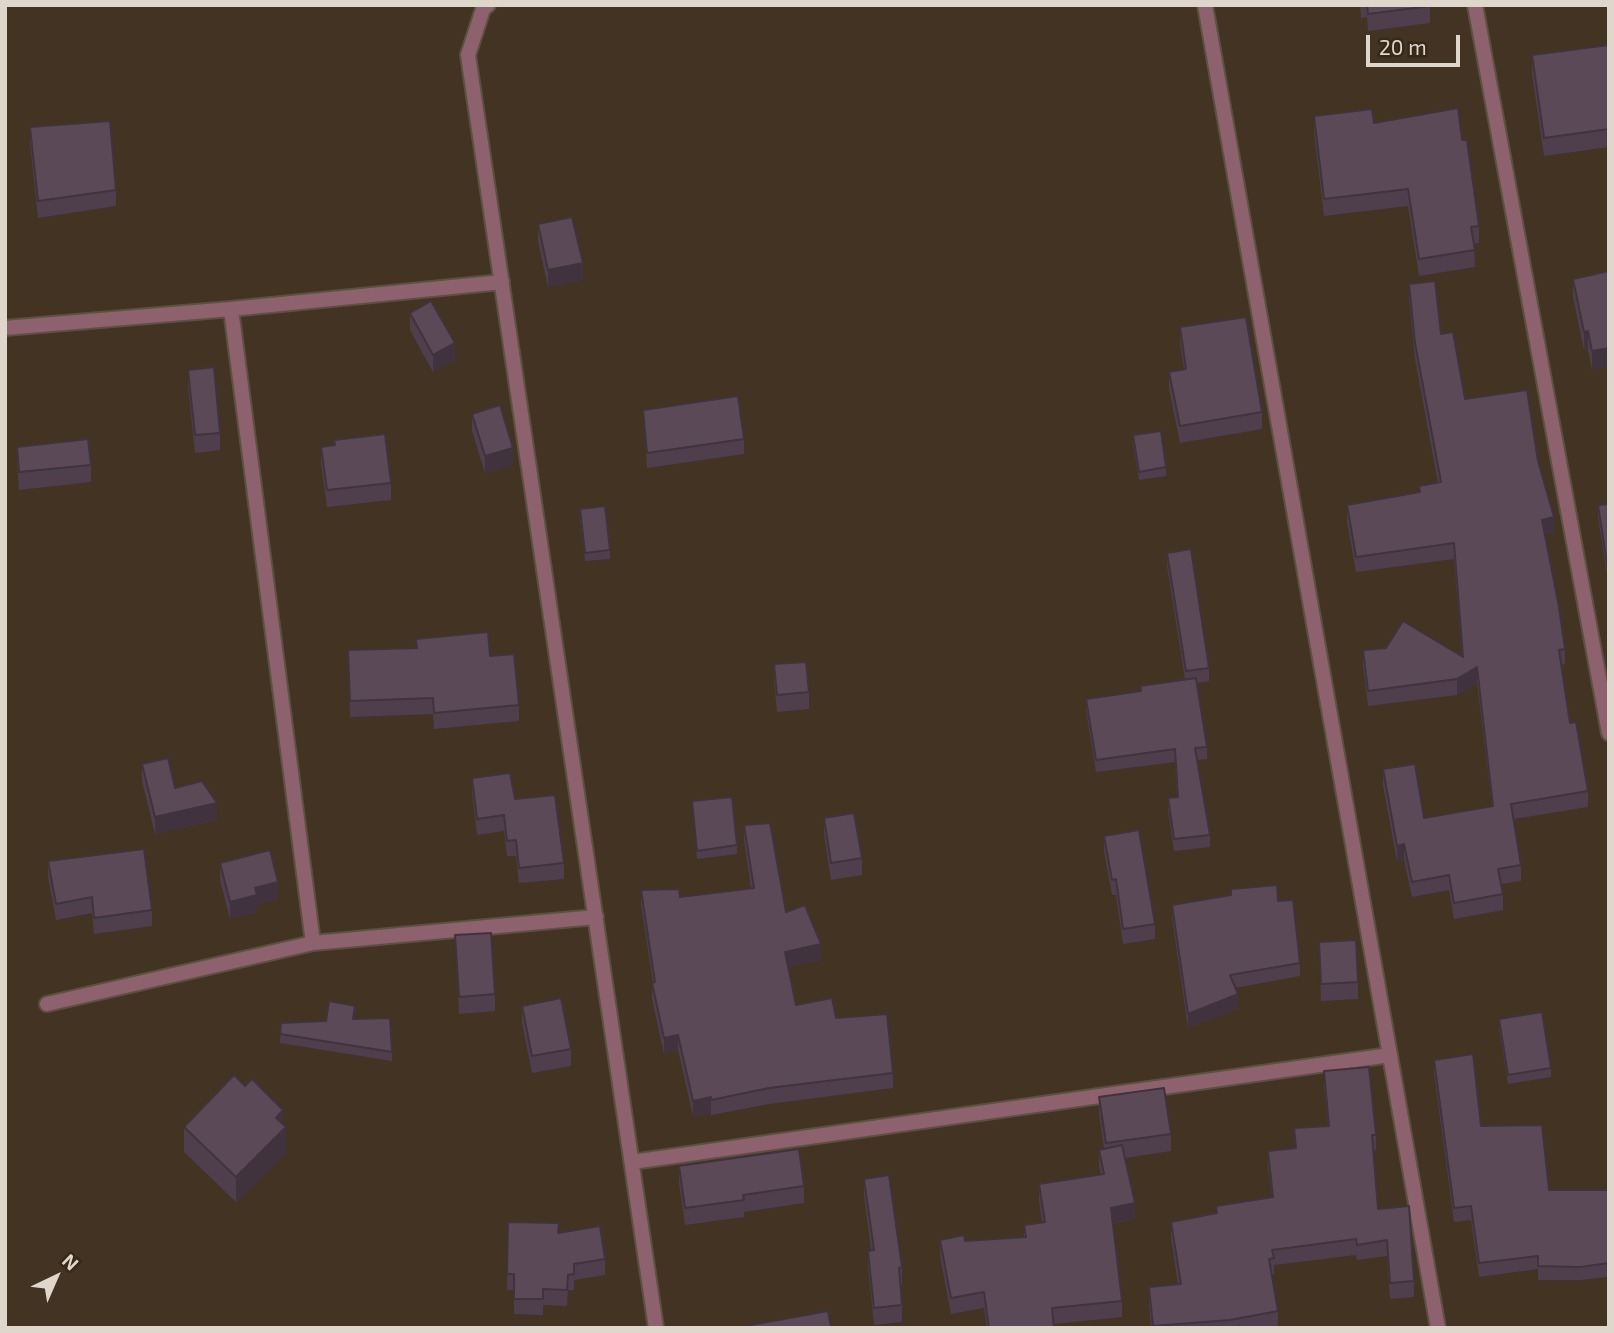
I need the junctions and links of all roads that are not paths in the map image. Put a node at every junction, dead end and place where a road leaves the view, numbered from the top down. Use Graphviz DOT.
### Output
graph roads {
  1 [pos="488,5"];
  2 [pos="1205,5"];
  3 [pos="1475,5"];
  4 [pos="502,282"];
  5 [pos="231,309"];
  6 [pos="5,328"];
  7 [pos="1606,699"];
  8 [pos="1609,733"];
  9 [pos="596,917"];
  10 [pos="313,943"];
  11 [pos="47,1004"];
  12 [pos="1390,1055"];
  13 [pos="632,1162"];
  14 [pos="656,1328"];
  15 [pos="1438,1328"];
  1 -- 4 [label="street"];
  2 -- 12 [label="street"];
  3 -- 7 [label="street"];
  4 -- 5 [label="street"];
  4 -- 9 [label="street"];
  5 -- 6 [label="street"];
  5 -- 10 [label="street"];
  7 -- 8 [label="street"];
  9 -- 10 [label="street"];
  9 -- 13 [label="street"];
  10 -- 11 [label="street"];
  12 -- 13 [label="street"];
  12 -- 15 [label="street"];
  13 -- 14 [label="street"];
}
